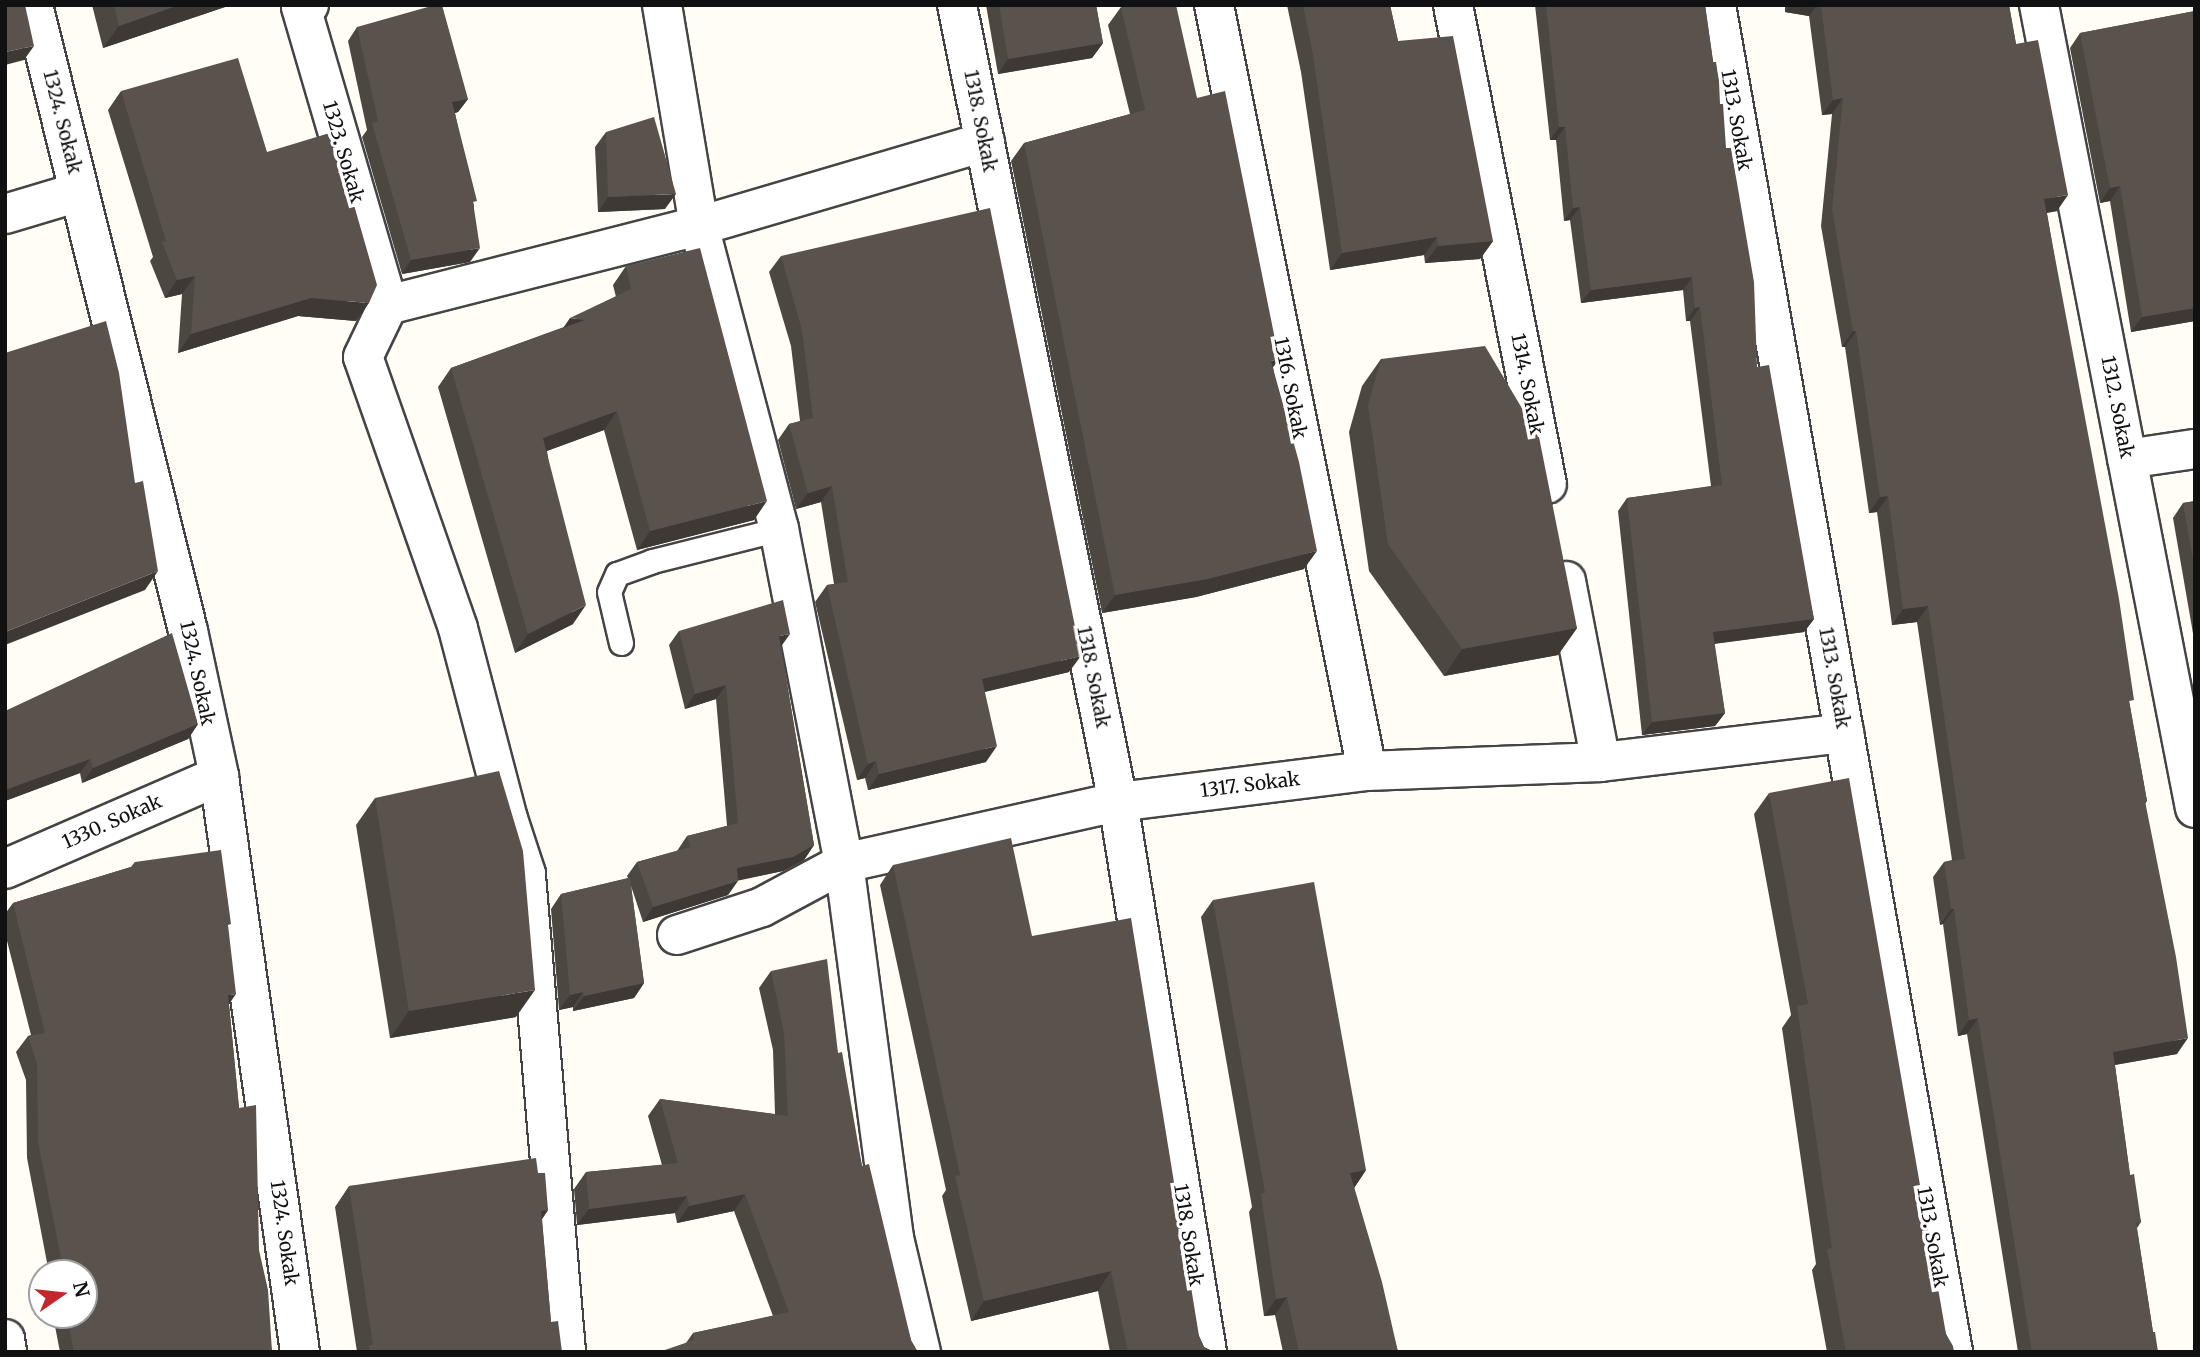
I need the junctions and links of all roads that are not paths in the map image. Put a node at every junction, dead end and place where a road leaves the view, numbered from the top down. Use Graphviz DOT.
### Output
graph roads {
  1 [pos="33,5"];
  2 [pos="309,5"];
  3 [pos="662,5"];
  4 [pos="957,5"];
  5 [pos="1214,5"];
  6 [pos="1453,5"];
  7 [pos="1716,5"];
  8 [pos="2039,5"];
  9 [pos="985,142"];
  10 [pos="79,192"];
  11 [pos="5,214"];
  12 [pos="699,226"];
  13 [pos="388,304"];
  14 [pos="2195,449"];
  15 [pos="2127,459"];
  16 [pos="779,528"];
  17 [pos="621,643"];
  18 [pos="1844,733"];
  19 [pos="1601,762"];
  20 [pos="1367,771"];
  21 [pos="219,776"];
  22 [pos="1118,802"];
  23 [pos="2195,808"];
  24 [pos="844,863"];
  25 [pos="5,869"];
  26 [pos="677,935"];
  27 [pos="5,1339"];
  28 [pos="7,1352"];
  29 [pos="300,1352"];
  30 [pos="566,1352"];
  31 [pos="921,1352"];
  32 [pos="1207,1352"];
  33 [pos="1953,1352"];
  1 -- 10 [label="street, 1324. Sokak"];
  2 -- 13 [label="street, 1323. Sokak"];
  3 -- 12 [label="street"];
  4 -- 9 [label="street, 1318. Sokak"];
  5 -- 20 [label="street, 1316. Sokak"];
  6 -- 19 [label="street, 1314. Sokak"];
  7 -- 18 [label="street, 1313. Sokak"];
  8 -- 15 [label="street, 1312. Sokak"];
  9 -- 12 [label="street"];
  9 -- 22 [label="street, 1318. Sokak"];
  10 -- 11 [label="street"];
  10 -- 21 [label="street, 1324. Sokak"];
  12 -- 13 [label="street"];
  12 -- 16 [label="street"];
  13 -- 30 [label="street"];
  14 -- 15 [label="street"];
  15 -- 23 [label="street, 1312. Sokak"];
  16 -- 17 [label="lane"];
  16 -- 24 [label="street"];
  18 -- 19 [label="street, 1317. Sokak"];
  18 -- 33 [label="street, 1313. Sokak"];
  19 -- 20 [label="street, 1317. Sokak"];
  20 -- 22 [label="street, 1317. Sokak"];
  21 -- 25 [label="street, 1330. Sokak"];
  21 -- 29 [label="street, 1324. Sokak"];
  22 -- 24 [label="street, 1317. Sokak"];
  22 -- 32 [label="street, 1318. Sokak"];
  24 -- 26 [label="street, 1317. Sokak"];
  24 -- 31 [label="street"];
  27 -- 28 [label="street"];
}
